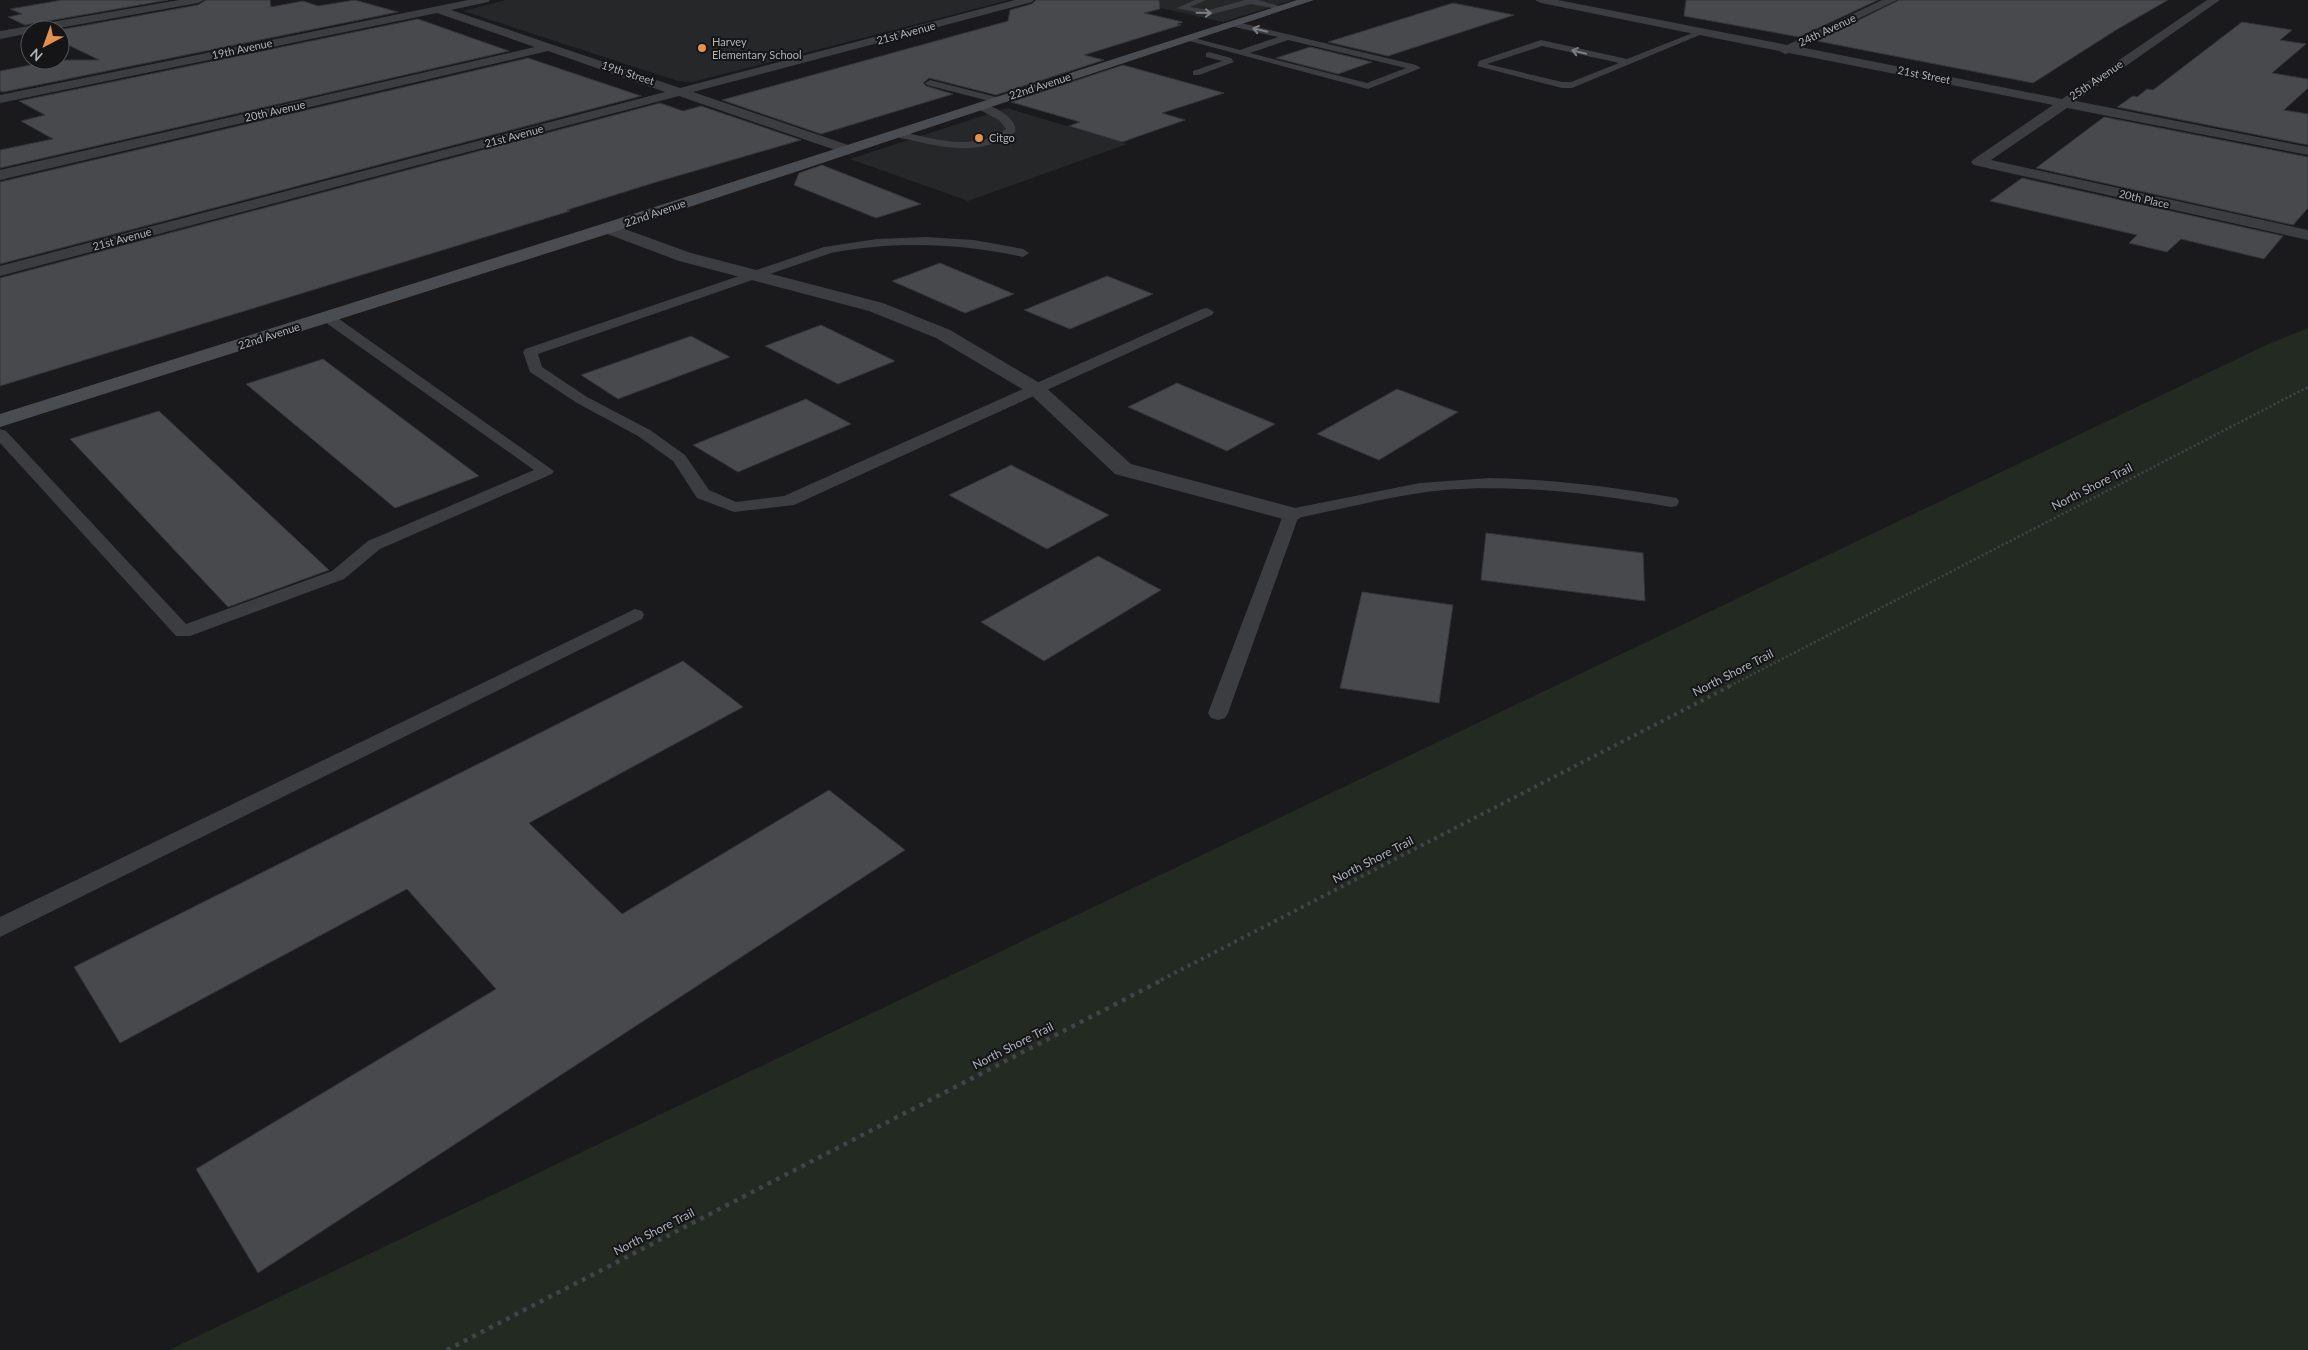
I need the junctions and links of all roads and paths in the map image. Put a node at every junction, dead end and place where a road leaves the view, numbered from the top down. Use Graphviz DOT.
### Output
graph roads {
  1 [pos="198,0"];
  2 [pos="410,0"];
  3 [pos="484,0"];
  4 [pos="1028,0"];
  5 [pos="1202,0"];
  6 [pos="1267,0"];
  7 [pos="1541,0"];
  8 [pos="1603,0"];
  9 [pos="1891,0"];
  10 [pos="2214,0"];
  11 [pos="1252,1"];
  12 [pos="1294,4"];
  13 [pos="1582,8"];
  14 [pos="438,9"];
  15 [pos="1233,24"];
  16 [pos="1703,32"];
  17 [pos="0,35"];
  18 [pos="1284,38"];
  19 [pos="1178,42"];
  20 [pos="1310,47"];
  21 [pos="550,48"];
  22 [pos="1789,48"];
  23 [pos="1325,51"];
  24 [pos="1240,52"];
  25 [pos="1374,57"];
  26 [pos="1772,57"];
  27 [pos="1627,62"];
  28 [pos="1196,73"];
  29 [pos="930,83"];
  30 [pos="683,92"];
  31 [pos="0,98"];
  32 [pos="997,100"];
  33 [pos="2063,103"];
  34 [pos="980,106"];
  35 [pos="896,133"];
  36 [pos="846,149"];
  37 [pos="2308,151"];
  38 [pos="1979,162"];
  39 [pos="0,175"];
  40 [pos="608,228"];
  41 [pos="2308,235"];
  42 [pos="1023,253"];
  43 [pos="0,271"];
  44 [pos="755,274"];
  45 [pos="1207,312"];
  46 [pos="327,318"];
  47 [pos="2308,387"];
  48 [pos="1036,389"];
  49 [pos="0,421"];
  50 [pos="0,434"];
  51 [pos="1670,502"];
  52 [pos="1292,514"];
  53 [pos="635,615"];
  54 [pos="1218,713"];
  55 [pos="0,928"];
  56 [pos="447,1350"];
  1 -- 17 [label="street"];
  2 -- 14 [label="street, 19th Street"];
  3 -- 14 [label="street, 19th Avenue"];
  4 -- 30 [label="street, 21st Avenue"];
  5 -- 11 [label="lane, one-way"];
  6 -- 12 [label="lane"];
  7 -- 13 [label="street, 21st Street"];
  8 -- 13 [label="street"];
  9 -- 22 [label="street, 24th Avenue"];
  10 -- 33 [label="street, 25th Avenue"];
  11 -- 12 [label="lane"];
  12 -- 15 [label="street, 22nd Avenue"];
  13 -- 16 [label="street, 21st Street"];
  14 -- 21 [label="street, 19th Street"];
  14 -- 31 [label="street, 19th Avenue"];
  18 -- 15 [label="lane, one-way"];
  15 -- 19 [label="street, 22nd Avenue"];
  16 -- 22 [label="street, 21st Street"];
  16 -- 27 [label="lane"];
  18 -- 20 [label="lane"];
  18 -- 24 [label="lane"];
  18 -- 25 [label="lane"];
  19 -- 24 [label="lane"];
  19 -- 28 [label="lane"];
  19 -- 32 [label="street, 22nd Avenue"];
  21 -- 30 [label="street, 19th Street"];
  21 -- 39 [label="street, 20th Avenue"];
  22 -- 26 [label="street, 24th Avenue"];
  22 -- 33 [label="street, 21st Street"];
  23 -- 25 [label="lane"];
  24 -- 25 [label="lane"];
  27 -- 27 [label="lane, one-way"];
  29 -- 32 [label="lane"];
  30 -- 36 [label="street, 19th Street"];
  30 -- 43 [label="street, 21st Avenue"];
  32 -- 34 [label="street, 22nd Avenue"];
  33 -- 37 [label="street, 21st Street"];
  33 -- 38 [label="street, 25th Avenue"];
  34 -- 35 [label="street, 22nd Avenue"];
  34 -- 35 [label="lane"];
  35 -- 36 [label="street, 22nd Avenue"];
  36 -- 40 [label="street, 22nd Avenue"];
  38 -- 41 [label="street, 20th Place"];
  40 -- 44 [label="street"];
  40 -- 46 [label="street, 22nd Avenue"];
  42 -- 44 [label="lane"];
  44 -- 48 [label="street"];
  44 -- 48 [label="lane"];
  45 -- 48 [label="lane"];
  46 -- 49 [label="street, 22nd Avenue"];
  46 -- 50 [label="lane"];
  47 -- 56 [label="path, North Shore Trail"];
  48 -- 52 [label="street"];
  51 -- 52 [label="lane"];
  52 -- 54 [label="lane"];
  53 -- 55 [label="lane"];
}
